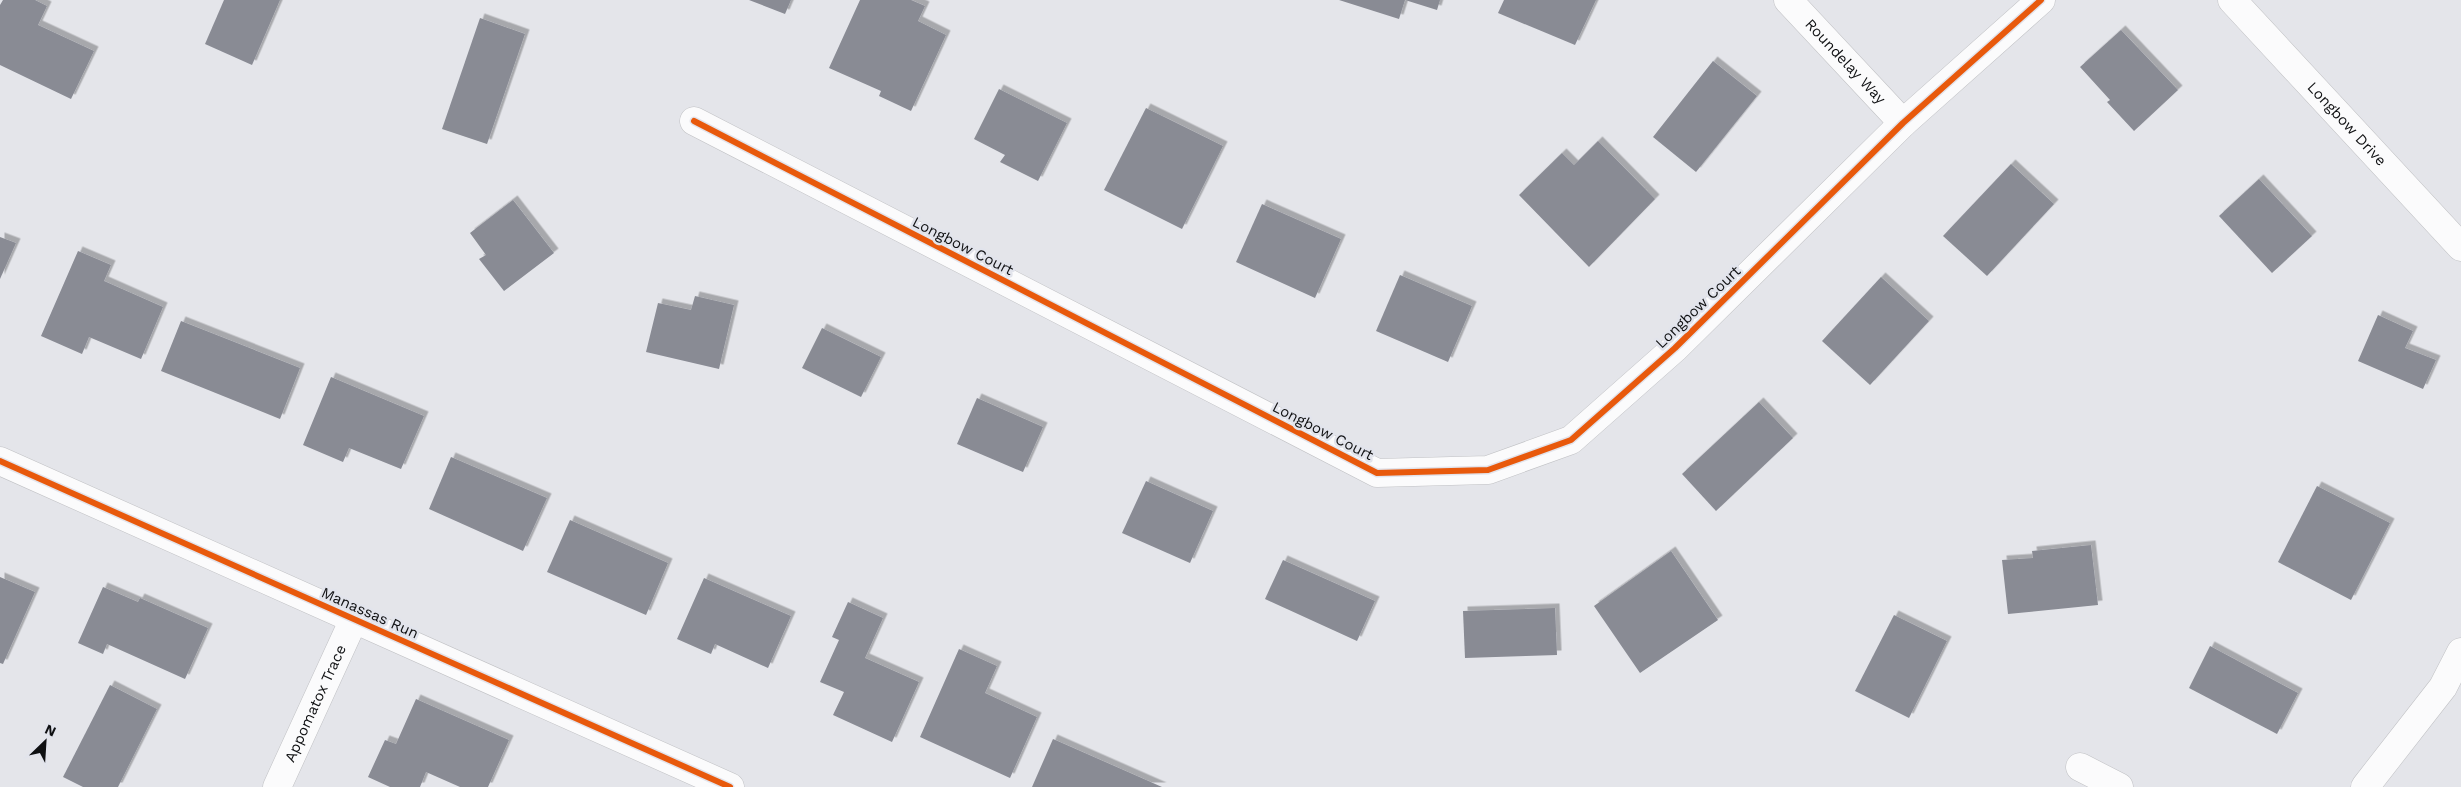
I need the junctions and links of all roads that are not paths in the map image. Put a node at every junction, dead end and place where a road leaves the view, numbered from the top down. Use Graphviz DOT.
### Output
graph roads {
  1 [pos="1788,0"];
  2 [pos="2041,0"];
  3 [pos="2232,0"];
  4 [pos="694,121"];
  5 [pos="1903,123"];
  6 [pos="2461,247"];
  7 [pos="0,461"];
  8 [pos="354,619"];
  9 [pos="2461,652"];
  10 [pos="2080,767"];
  11 [pos="277,787"];
  12 [pos="730,787"];
  13 [pos="2119,787"];
  14 [pos="2364,787"];
  1 -- 5 [label="street, Roundelay Way"];
  2 -- 5 [label="street, Longbow Court"];
  3 -- 6 [label="street, Longbow Drive"];
  4 -- 5 [label="street, Longbow Court"];
  7 -- 8 [label="street, Manassas Run"];
  8 -- 11 [label="street, Appomatox Trace"];
  8 -- 12 [label="street, Manassas Run"];
  9 -- 14 [label="street"];
  10 -- 13 [label="street"];
}
